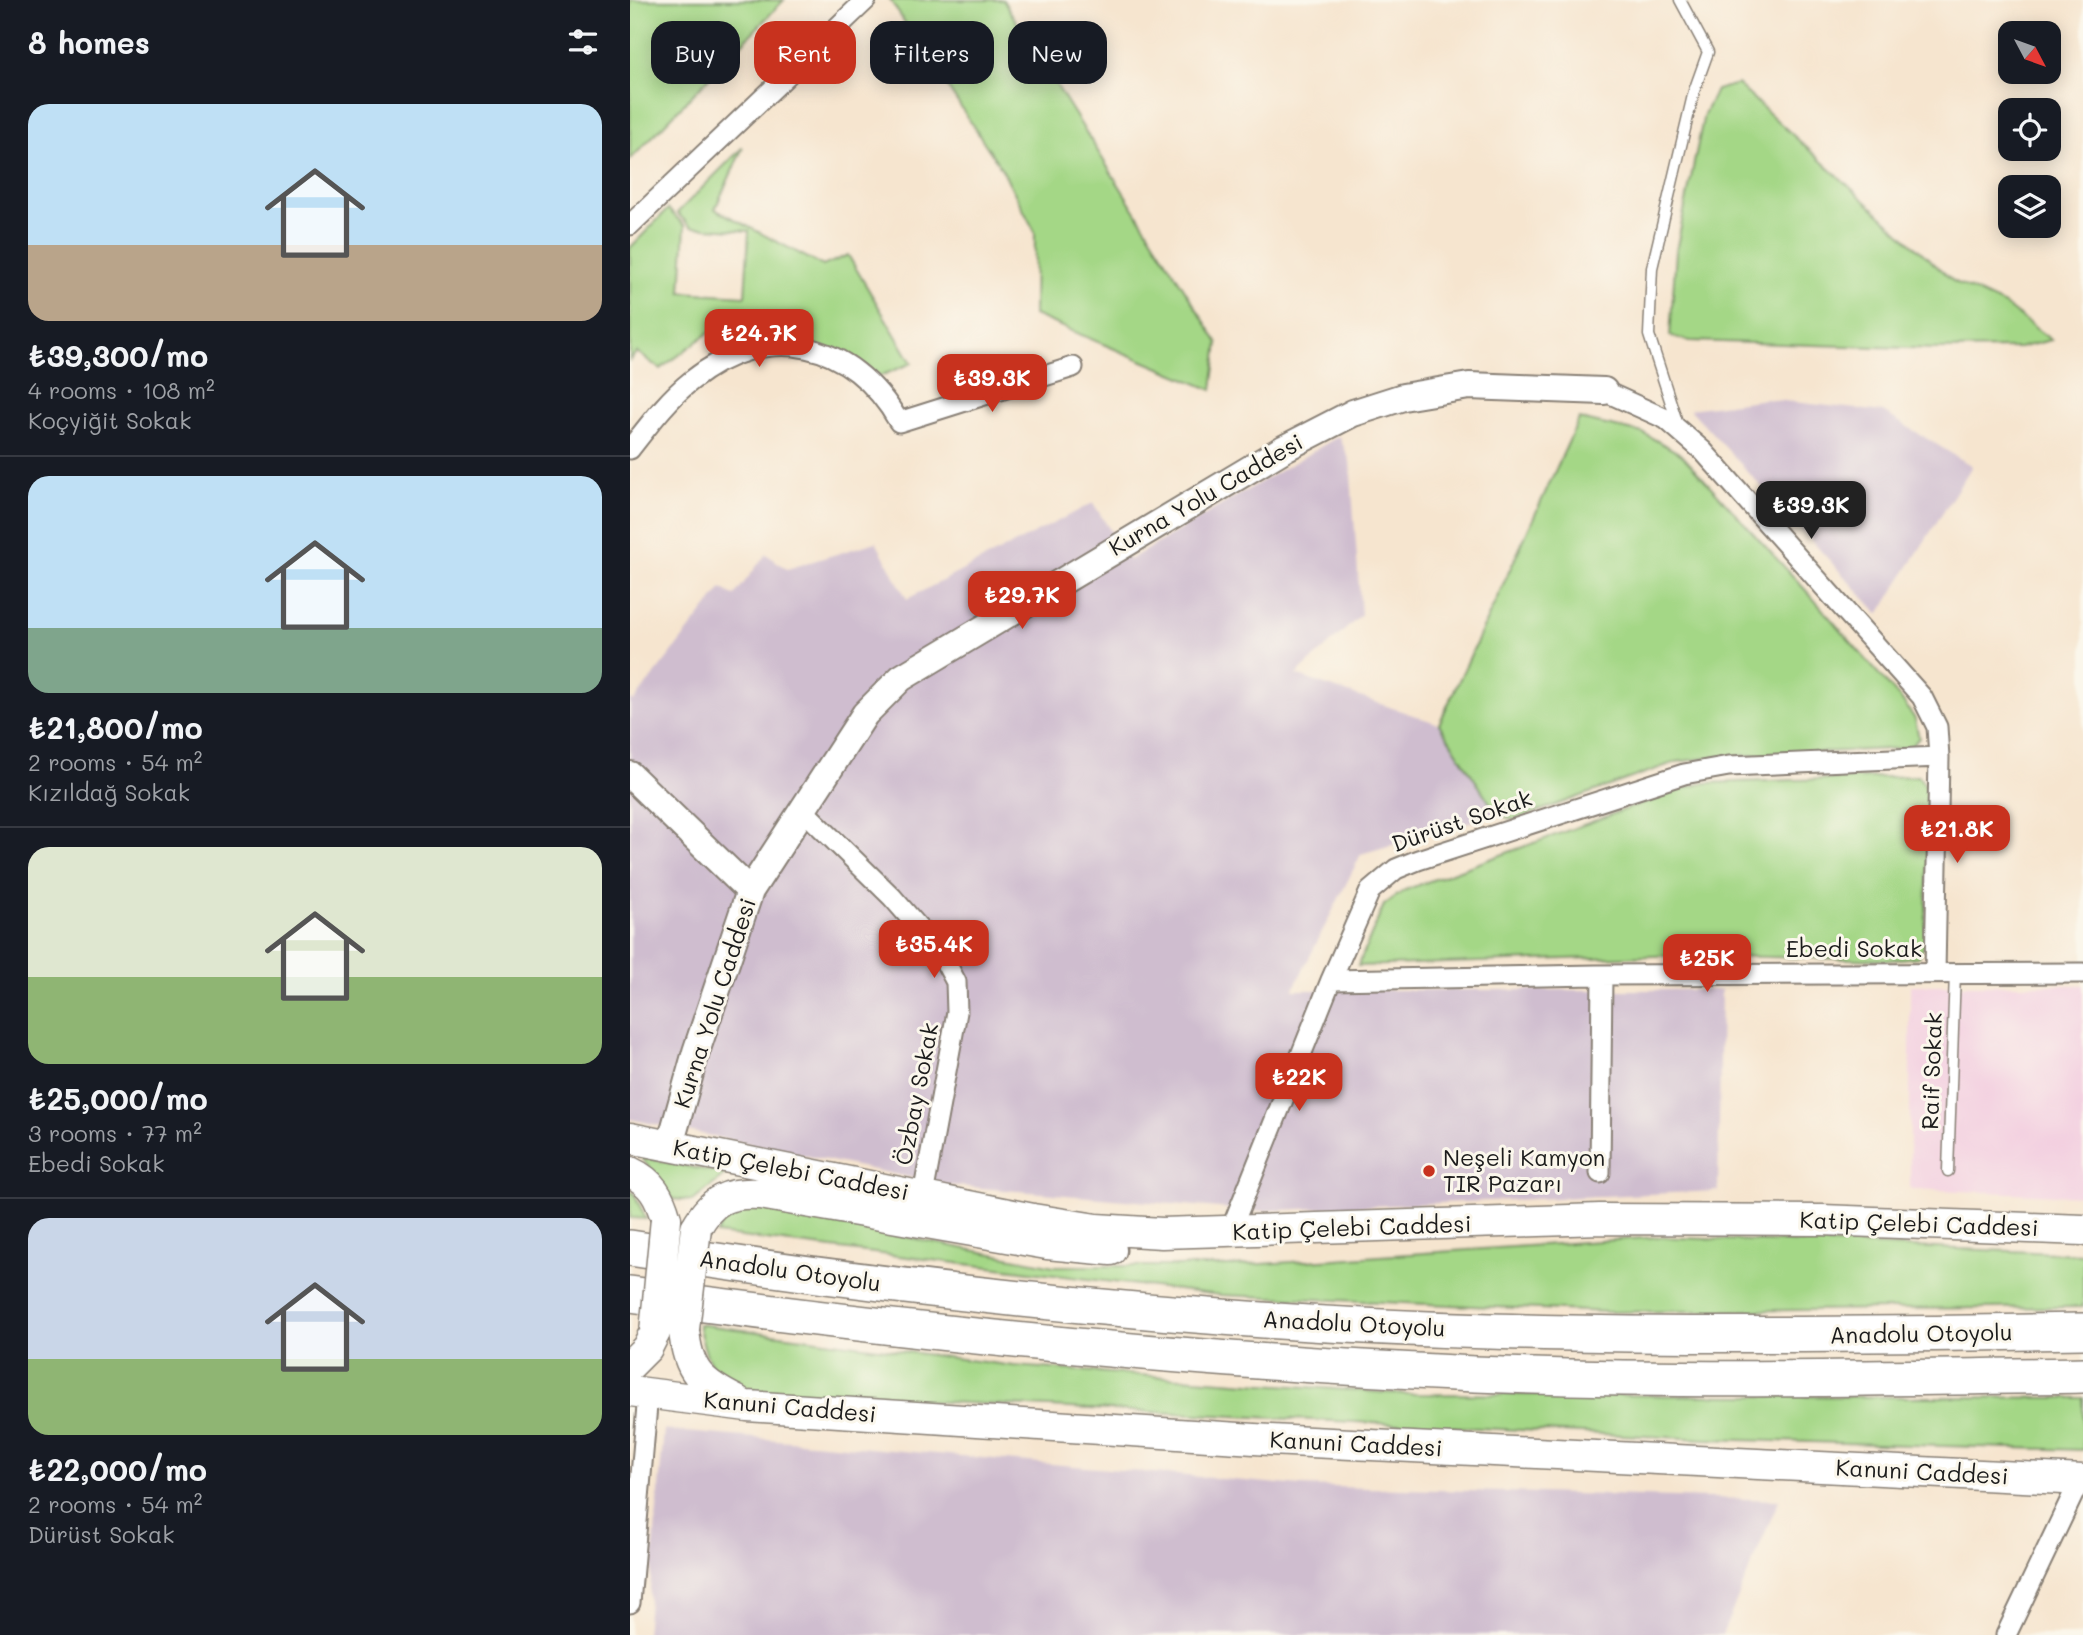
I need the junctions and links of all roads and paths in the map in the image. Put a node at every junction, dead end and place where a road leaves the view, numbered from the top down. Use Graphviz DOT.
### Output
graph roads {
  1 [pos="866,0"];
  2 [pos="1680,0"];
  3 [pos="630,225"];
  4 [pos="1073,367"];
  5 [pos="1604,391"];
  6 [pos="1681,430"];
  7 [pos="630,449"];
  8 [pos="1939,757"];
  9 [pos="630,775"];
  10 [pos="802,809"];
  11 [pos="750,891"];
  12 [pos="1935,973"];
  13 [pos="1955,973"];
  14 [pos="2083,973"];
  15 [pos="1602,975"];
  16 [pos="1331,980"];
  17 [pos="630,1138"];
  18 [pos="670,1145"];
  19 [pos="1948,1171"];
  20 [pos="630,1172"];
  21 [pos="1600,1173"];
  22 [pos="923,1195"];
  23 [pos="1600,1219"];
  24 [pos="2083,1230"];
  25 [pos="1230,1232"];
  26 [pos="630,1248"];
  27 [pos="630,1294"];
  28 [pos="2083,1331"];
  29 [pos="630,1365"];
  30 [pos="2083,1375"];
  31 [pos="639,1393"];
  32 [pos="747,1406"];
  33 [pos="2081,1480"];
  34 [pos="630,1603"];
  35 [pos="2006,1635"];
  1 -- 3 [label="street"];
  2 -- 6 [label="lane"];
  4 -- 7 [label="street"];
  5 -- 6 [label="street"];
  5 -- 10 [label="street, Kurna Yolu Caddesi"];
  6 -- 8 [label="street"];
  8 -- 12 [label="street"];
  8 -- 16 [label="street, Dürüst Sokak"];
  9 -- 11 [label="street"];
  10 -- 11 [label="street, Kurna Yolu Caddesi"];
  10 -- 22 [label="street, Özbay Sokak"];
  11 -- 18 [label="street, Kurna Yolu Caddesi"];
  12 -- 13 [label="street, Ebedi Sokak"];
  12 -- 15 [label="street, Ebedi Sokak"];
  13 -- 14 [label="street, Ebedi Sokak"];
  13 -- 19 [label="lane, Raif Sokak"];
  15 -- 16 [label="street, Ebedi Sokak"];
  15 -- 21 [label="street"];
  16 -- 25 [label="street, Dürüst Sokak"];
  17 -- 18 [label="main road, Katip Çelebi Caddesi"];
  18 -- 22 [label="main road, Katip Çelebi Caddesi"];
  20 -- 29 [label="main road, bridge"];
  22 -- 25 [label="main road, Katip Çelebi Caddesi"];
  23 -- 24 [label="main road, Katip Çelebi Caddesi"];
  23 -- 25 [label="main road, Katip Çelebi Caddesi"];
  23 -- 32 [label="main road, bridge"];
  26 -- 28 [label="highway, Anadolu Otoyolu"];
  27 -- 30 [label="highway, Anadolu Otoyolu"];
  31 -- 32 [label="main road, Kanuni Caddesi"];
  31 -- 34 [label="street"];
  32 -- 33 [label="main road, Kanuni Caddesi"];
  33 -- 35 [label="street"];
}
